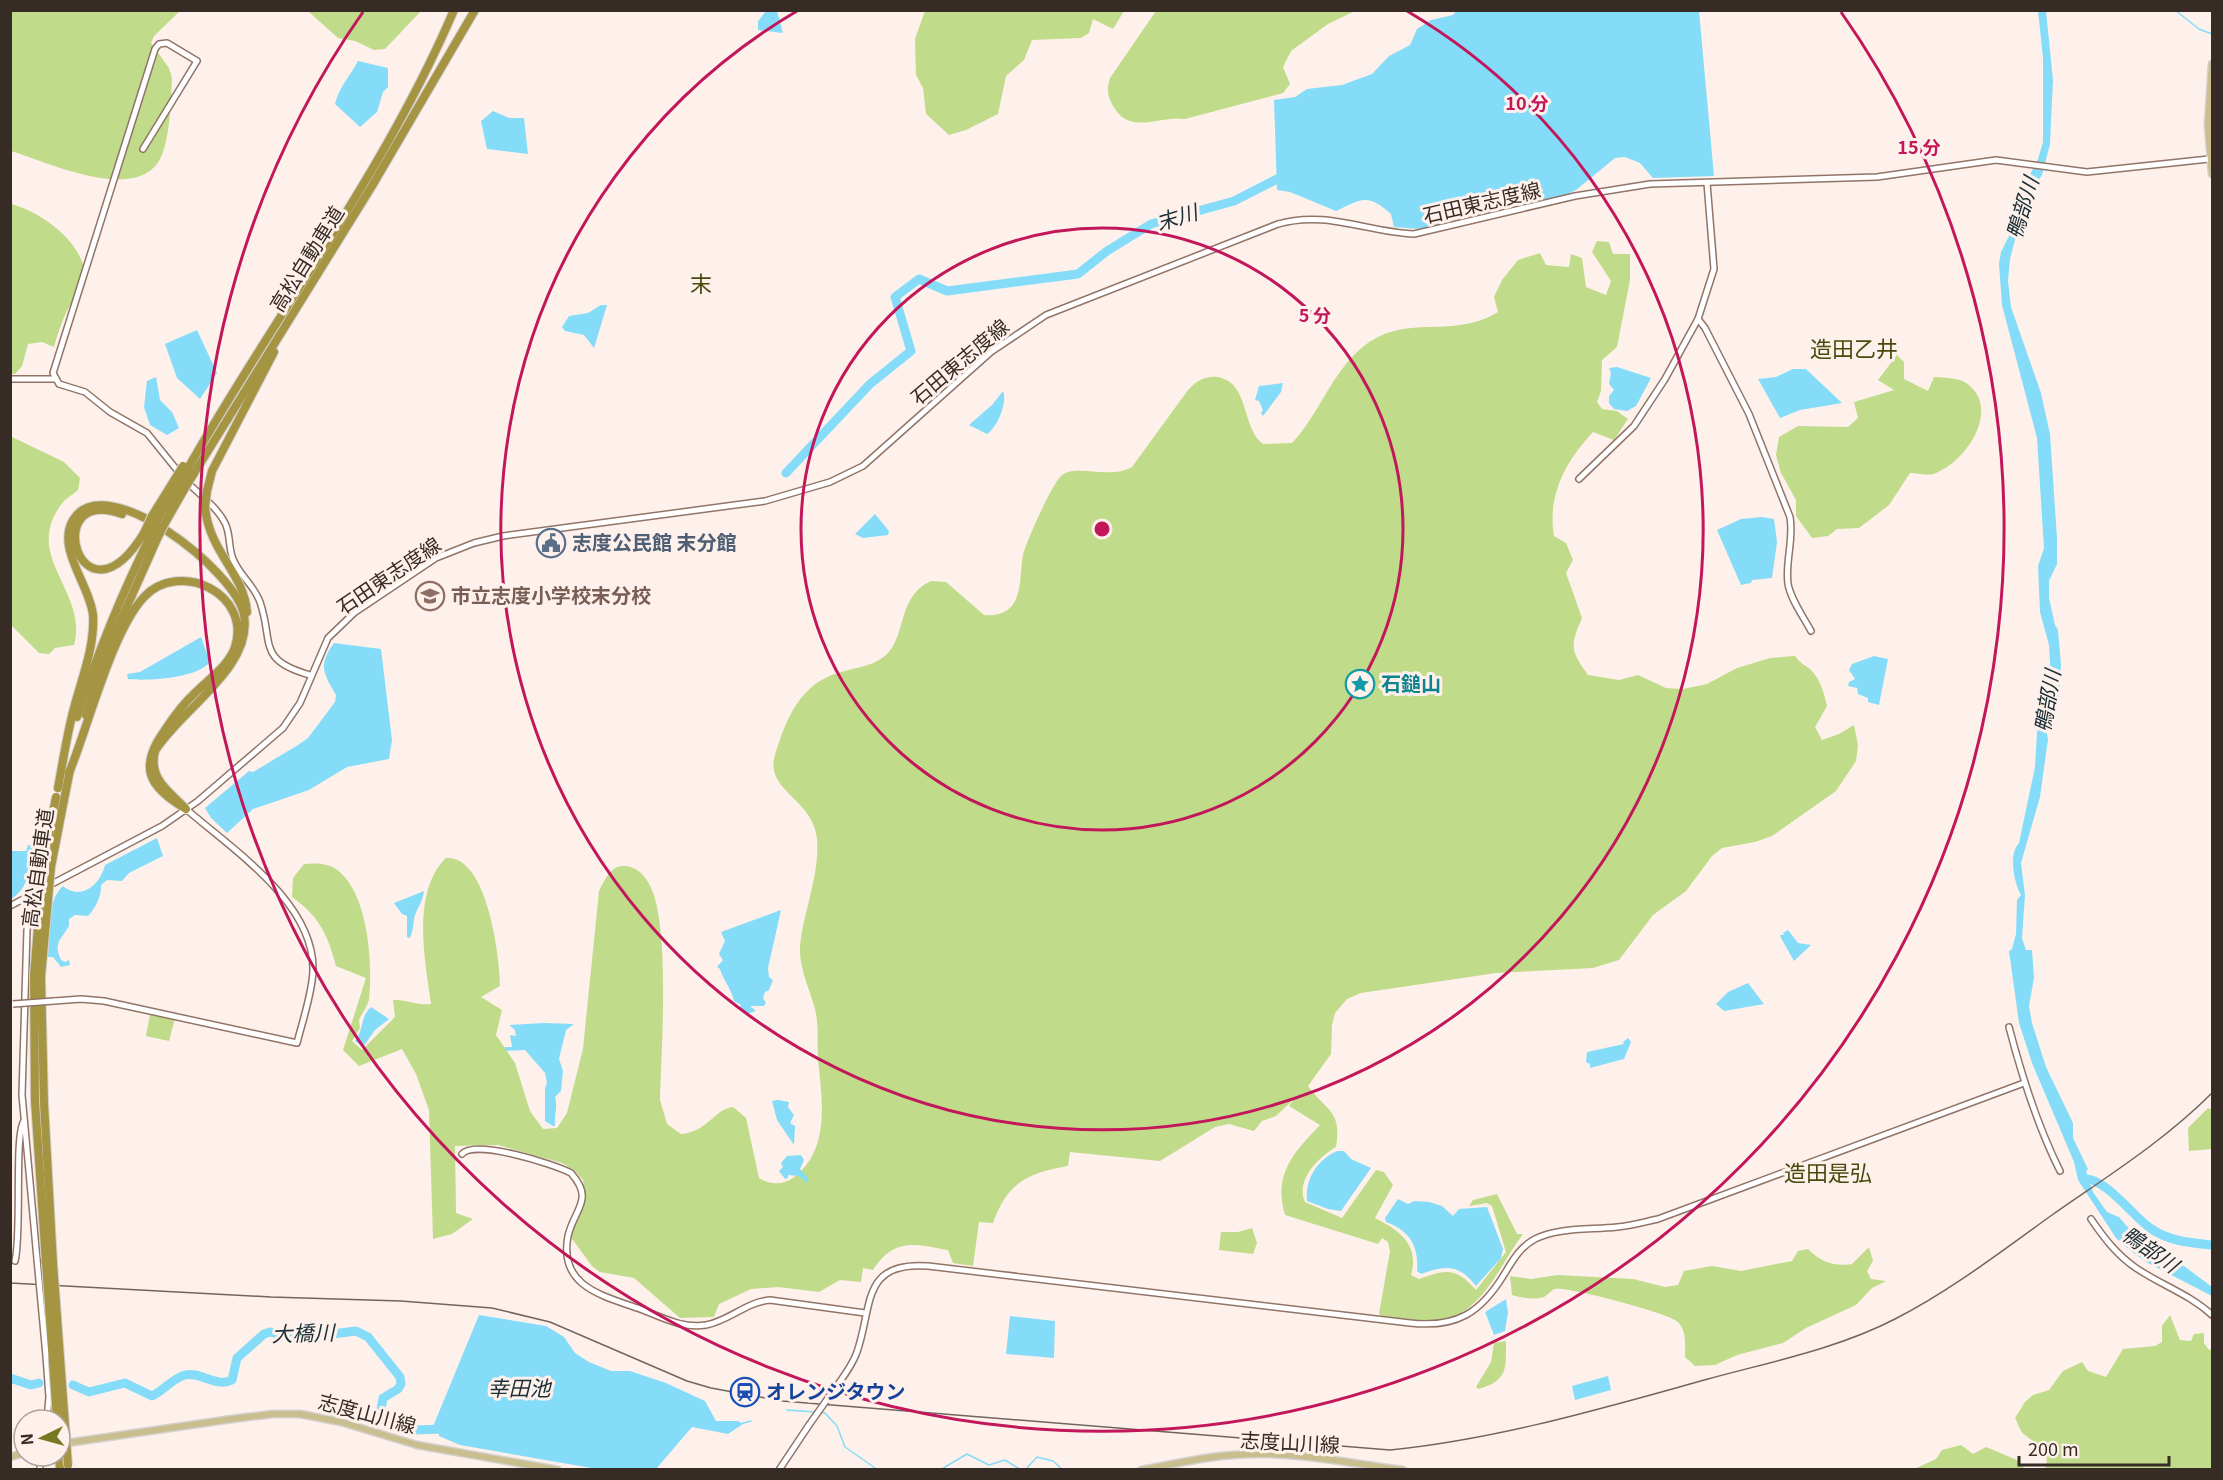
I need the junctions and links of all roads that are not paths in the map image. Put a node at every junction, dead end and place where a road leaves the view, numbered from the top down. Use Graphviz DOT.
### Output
graph roads {
  1 [pos="454,10"];
  2 [pos="475,10"];
  3 [pos="2212,64"];
  4 [pos="143,148"];
  5 [pos="2209,159"];
  6 [pos="2212,174"];
  7 [pos="1707,183"];
  8 [pos="1698,319"];
  9 [pos="262,360"];
  10 [pos="10,379"];
  11 [pos="54,379"];
  12 [pos="249,382"];
  13 [pos="187,470"];
  14 [pos="1579,479"];
  15 [pos="179,484"];
  16 [pos="158,519"];
  17 [pos="150,536"];
  18 [pos="242,630"];
  19 [pos="1811,631"];
  20 [pos="310,675"];
  21 [pos="69,773"];
  22 [pos="58,788"];
  23 [pos="60,799"];
  24 [pos="186,809"];
  25 [pos="37,860"];
  26 [pos="32,896"];
  27 [pos="10,906"];
  28 [pos="12,1004"];
  29 [pos="2009,1027"];
  30 [pos="2024,1083"];
  31 [pos="24,1121"];
  32 [pos="462,1154"];
  33 [pos="2060,1171"];
  34 [pos="2091,1219"];
  35 [pos="15,1262"];
  36 [pos="49,1263"];
  37 [pos="865,1312"];
  38 [pos="2212,1315"];
  39 [pos="48,1408"];
  40 [pos="56,1408"];
  41 [pos="60,1408"];
  42 [pos="72,1442"];
  43 [pos="558,1470"];
  44 [pos="779,1470"];
  45 [pos="1141,1470"];
  46 [pos="1403,1470"];
  1 -- 9 [label="highway, 高松自動車道"];
  2 -- 9 [label="highway, 高松自動車道"];
  3 -- 5 [label="main road"];
  4 -- 11 [label="street"];
  5 -- 6 [label="main road"];
  5 -- 7 [label="street, 石田東志度線"];
  7 -- 8 [label="street"];
  7 -- 20 [label="street, 石田東志度線"];
  8 -- 14 [label="street"];
  8 -- 19 [label="street"];
  9 -- 12 [label="highway"];
  9 -- 12 [label="highway, 高松自動車道"];
  10 -- 11 [label="street"];
  11 -- 20 [label="street"];
  12 -- 13 [label="highway, 高松自動車道"];
  12 -- 13 [label="highway, 高松自動車道"];
  12 -- 18 [label="highway, bridge"];
  13 -- 15 [label="highway, 高松自動車道, bridge"];
  13 -- 15 [label="highway, bridge"];
  15 -- 16 [label="highway"];
  15 -- 16 [label="highway, 高松自動車道"];
  16 -- 17 [label="highway, bridge"];
  16 -- 17 [label="highway, bridge"];
  17 -- 18 [label="highway"];
  17 -- 21 [label="highway, 高松自動車道"];
  17 -- 22 [label="highway, 高松自動車道"];
  18 -- 21 [label="highway"];
  18 -- 22 [label="highway"];
  18 -- 24 [label="highway"];
  20 -- 24 [label="street, 石田東志度線"];
  21 -- 23 [label="highway, 高松自動車道"];
  22 -- 23 [label="highway, 高松自動車道"];
  23 -- 36 [label="highway, 高松自動車道, bridge"];
  24 -- 26 [label="street, 石田東志度線"];
  24 -- 28 [label="street, bridge"];
  25 -- 26 [label="street"];
  26 -- 27 [label="street, 石田東志度線"];
  26 -- 31 [label="street"];
  29 -- 30 [label="street"];
  30 -- 33 [label="street"];
  30 -- 37 [label="street"];
  31 -- 35 [label="street"];
  31 -- 39 [label="street, bridge"];
  32 -- 37 [label="street"];
  34 -- 38 [label="street"];
  36 -- 40 [label="highway, 高松自動車道, bridge"];
  36 -- 41 [label="highway, 高松自動車道, bridge"];
  37 -- 44 [label="street, bridge"];
  42 -- 43 [label="main road, 志度山川線"];
  45 -- 46 [label="main road, 志度山川線"];
}
